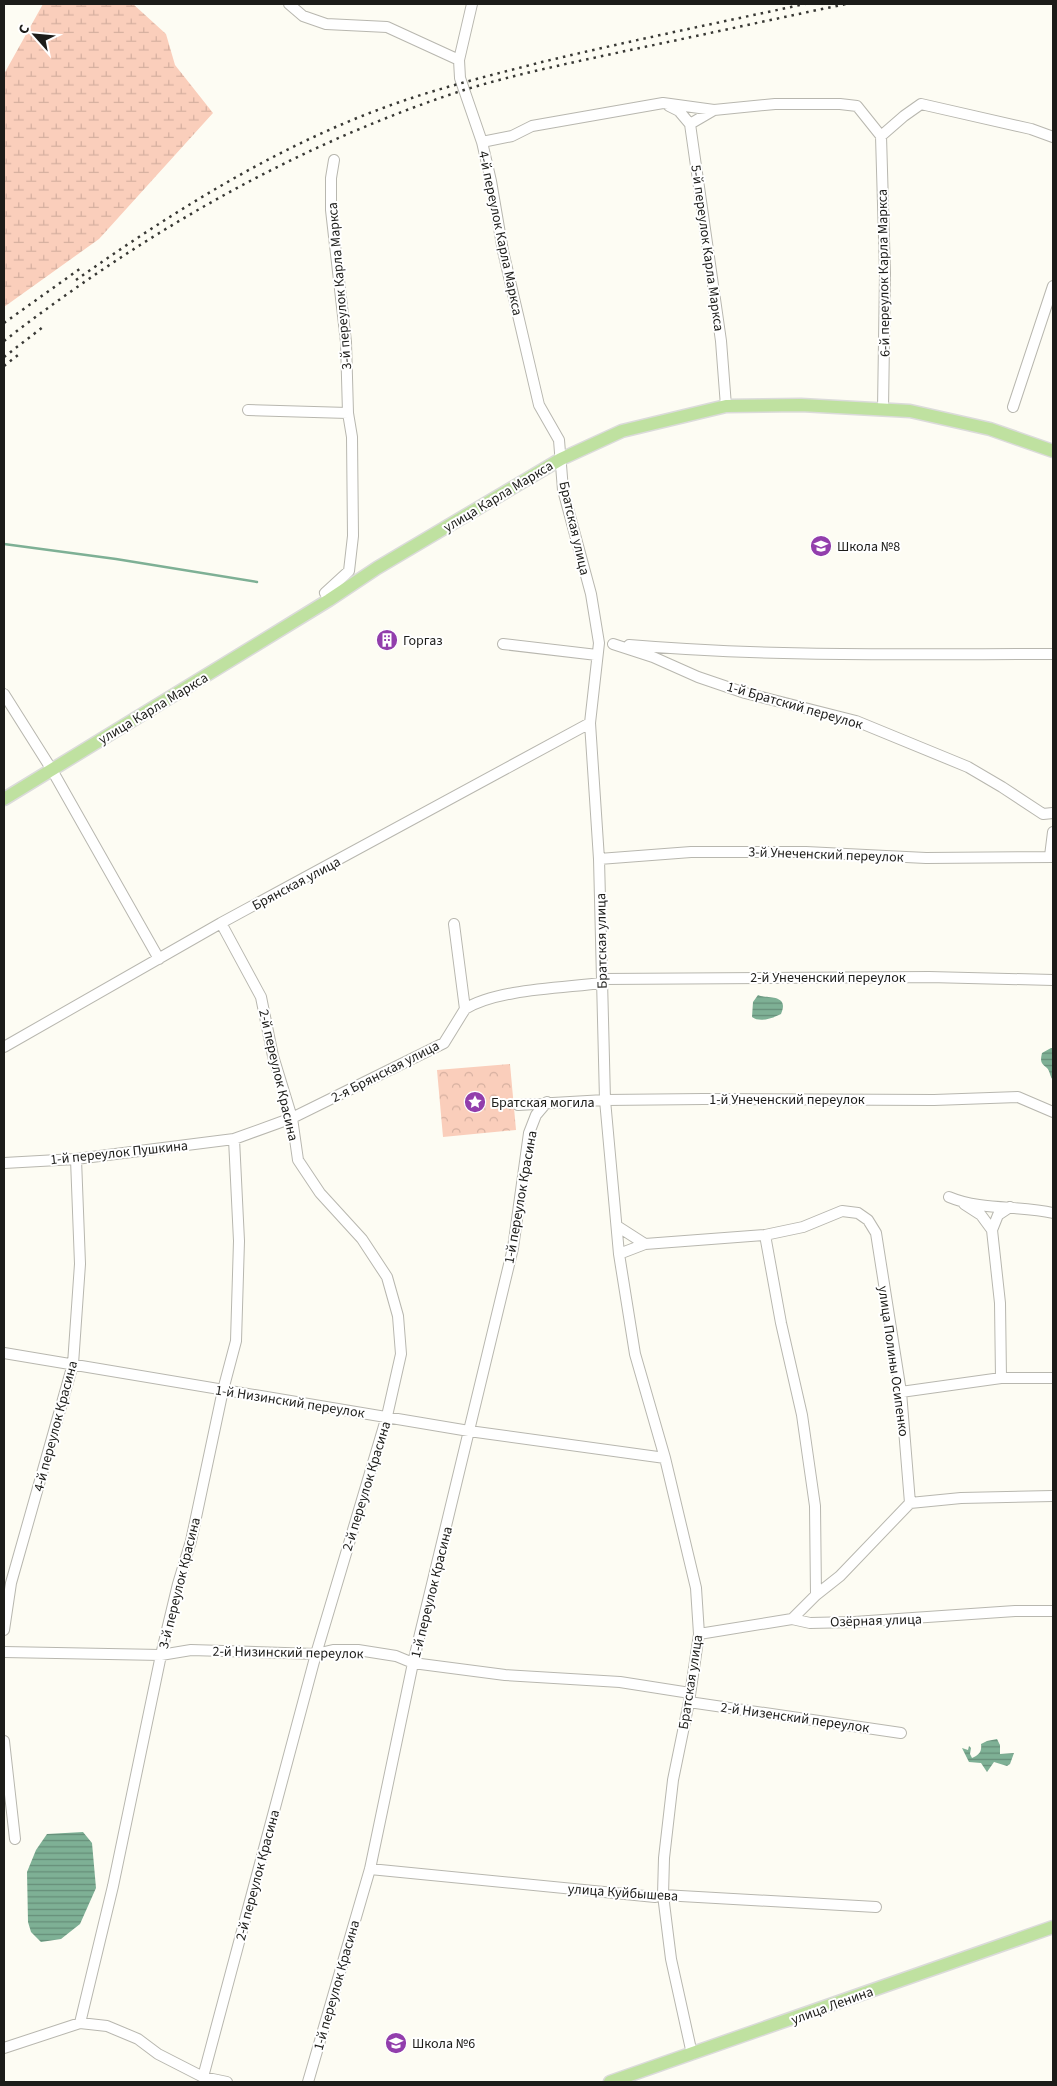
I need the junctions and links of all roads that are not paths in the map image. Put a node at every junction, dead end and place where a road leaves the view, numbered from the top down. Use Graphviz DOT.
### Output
graph roads {
  1 [pos="289,4"];
  2 [pos="472,4"];
  3 [pos="459,60"];
  4 [pos="663,103"];
  5 [pos="714,110"];
  6 [pos="690,124"];
  7 [pos="881,136"];
  8 [pos="1053,137"];
  9 [pos="482,142"];
  10 [pos="334,160"];
  11 [pos="1053,286"];
  12 [pos="726,406"];
  13 [pos="1013,407"];
  14 [pos="883,409"];
  15 [pos="248,410"];
  16 [pos="348,413"];
  17 [pos="1053,450"];
  18 [pos="561,460"];
  19 [pos="329,600"];
  20 [pos="598,643"];
  21 [pos="503,644"];
  22 [pos="612,644"];
  23 [pos="1053,654"];
  24 [pos="597,655"];
  25 [pos="4,694"];
  26 [pos="590,723"];
  27 [pos="52,770"];
  28 [pos="4,799"];
  29 [pos="1053,813"];
  30 [pos="1053,832"];
  31 [pos="1052,857"];
  32 [pos="599,859"];
  33 [pos="221,923"];
  34 [pos="454,924"];
  35 [pos="159,959"];
  36 [pos="1053,980"];
  37 [pos="602,981"];
  38 [pos="465,1009"];
  39 [pos="4,1047"];
  40 [pos="605,1100"];
  41 [pos="547,1102"];
  42 [pos="518,1105"];
  43 [pos="1053,1112"];
  44 [pos="292,1118"];
  45 [pos="234,1139"];
  46 [pos="76,1158"];
  47 [pos="4,1163"];
  48 [pos="949,1197"];
  49 [pos="964,1204"];
  50 [pos="1010,1207"];
  51 [pos="1053,1213"];
  52 [pos="616,1226"];
  53 [pos="992,1230"];
  54 [pos="765,1234"];
  55 [pos="645,1244"];
  56 [pos="618,1254"];
  57 [pos="4,1353"];
  58 [pos="73,1364"];
  59 [pos="1001,1378"];
  60 [pos="1053,1378"];
  61 [pos="223,1390"];
  62 [pos="901,1392"];
  63 [pos="387,1416"];
  64 [pos="469,1431"];
  65 [pos="665,1458"];
  66 [pos="1053,1496"];
  67 [pos="910,1503"];
  68 [pos="816,1595"];
  69 [pos="1053,1611"];
  70 [pos="792,1619"];
  71 [pos="4,1630"];
  72 [pos="699,1634"];
  73 [pos="4,1652"];
  74 [pos="316,1654"];
  75 [pos="161,1655"];
  76 [pos="413,1663"];
  77 [pos="689,1698"];
  78 [pos="902,1733"];
  79 [pos="4,1741"];
  80 [pos="15,1839"];
  81 [pos="370,1869"];
  82 [pos="663,1895"];
  83 [pos="876,1907"];
  84 [pos="1053,1926"];
  85 [pos="80,2023"];
  86 [pos="4,2048"];
  87 [pos="692,2054"];
  88 [pos="202,2077"];
  89 [pos="226,2082"];
  90 [pos="308,2082"];
  91 [pos="610,2082"];
  1 -- 3 [label="street"];
  2 -- 3 [label="street, 4-й переулок Карла Маркса"];
  3 -- 9 [label="street, 4-й переулок Карла Маркса"];
  4 -- 5 [label="street"];
  4 -- 6 [label="street"];
  4 -- 9 [label="street"];
  5 -- 6 [label="street"];
  5 -- 7 [label="street"];
  6 -- 12 [label="street, 5-й переулок Карла Маркса"];
  7 -- 8 [label="street"];
  7 -- 14 [label="street, 6-й переулок Карла Маркса"];
  9 -- 18 [label="street, 4-й переулок Карла Маркса"];
  10 -- 16 [label="street, 3-й переулок Карла Маркса"];
  11 -- 13 [label="street"];
  12 -- 14 [label="main road, улица Карла Маркса"];
  12 -- 18 [label="main road, улица Карла Маркса"];
  14 -- 17 [label="main road, улица Карла Маркса"];
  15 -- 16 [label="street"];
  16 -- 19 [label="street, 3-й переулок Карла Маркса"];
  18 -- 19 [label="main road, улица Карла Маркса"];
  18 -- 20 [label="street, Братская улица"];
  19 -- 27 [label="main road, улица Карла Маркса"];
  20 -- 22 [label="street, 1-й Братский переулок"];
  20 -- 24 [label="street, Братская улица"];
  21 -- 24 [label="street"];
  22 -- 23 [label="street, 1-й Братский переулок"];
  22 -- 29 [label="street, 1-й Братский переулок"];
  24 -- 26 [label="street, Братская улица"];
  25 -- 27 [label="street"];
  26 -- 32 [label="street, Братская улица"];
  26 -- 33 [label="street, Брянская улица"];
  27 -- 28 [label="main road, улица Карла Маркса"];
  27 -- 35 [label="street"];
  30 -- 31 [label="street"];
  31 -- 32 [label="street, 3-й Унеченский переулок"];
  32 -- 37 [label="street, Братская улица"];
  33 -- 35 [label="street, Брянская улица"];
  33 -- 44 [label="street, 2-й переулок Красина"];
  34 -- 38 [label="street"];
  35 -- 39 [label="street, Брянская улица"];
  36 -- 37 [label="street, 2-й Унеченский переулок"];
  37 -- 38 [label="street"];
  37 -- 40 [label="street, Братская улица"];
  38 -- 44 [label="street, 2-я Брянская улица"];
  40 -- 41 [label="street, 1-й Унеченский переулок"];
  40 -- 43 [label="street, 1-й Унеченский переулок"];
  40 -- 52 [label="street, Братская улица"];
  41 -- 42 [label="street, 1-й Унеченский переулок"];
  41 -- 64 [label="street, 1-й переулок Красина"];
  44 -- 45 [label="street, 2-я Брянская улица"];
  44 -- 63 [label="street, 2-й переулок Красина"];
  45 -- 46 [label="street, 1-й переулок Пушкина"];
  45 -- 61 [label="street, 3-й переулок Красина"];
  46 -- 47 [label="street, 1-й переулок Пушкина"];
  46 -- 58 [label="street, 4-й переулок Красина"];
  48 -- 49 [label="street"];
  49 -- 50 [label="street"];
  49 -- 53 [label="street"];
  50 -- 51 [label="street"];
  50 -- 53 [label="street"];
  52 -- 55 [label="street"];
  52 -- 56 [label="street, Братская улица"];
  53 -- 59 [label="street"];
  54 -- 55 [label="street"];
  54 -- 62 [label="street, улица Полины Осипенко"];
  54 -- 68 [label="street"];
  55 -- 56 [label="street"];
  56 -- 65 [label="street, Братская улица"];
  57 -- 58 [label="street, 1-й Низинский переулок"];
  58 -- 61 [label="street, 1-й Низинский переулок"];
  58 -- 71 [label="street, 4-й переулок Красина"];
  59 -- 60 [label="street"];
  59 -- 62 [label="street"];
  61 -- 63 [label="street, 1-й Низинский переулок"];
  61 -- 75 [label="street, 3-й переулок Красина"];
  62 -- 67 [label="street, улица Полины Осипенко"];
  63 -- 64 [label="street, 1-й Низинский переулок"];
  63 -- 74 [label="street, 2-й переулок Красина"];
  64 -- 65 [label="street, 1-й Низинский переулок"];
  64 -- 76 [label="street, 1-й переулок Красина"];
  65 -- 72 [label="street, Братская улица"];
  66 -- 67 [label="street"];
  67 -- 68 [label="street"];
  68 -- 70 [label="street"];
  69 -- 70 [label="street, Озёрная улица"];
  70 -- 72 [label="street, Озёрная улица"];
  72 -- 77 [label="street, Братская улица"];
  73 -- 75 [label="street, 2-й Низинский переулок"];
  74 -- 75 [label="street, 2-й Низинский переулок"];
  74 -- 76 [label="street, 2-й Низинский переулок"];
  74 -- 88 [label="street, 2-й переулок Красина"];
  75 -- 85 [label="street, 3-й переулок Красина"];
  76 -- 77 [label="street, 2-й Низинский переулок"];
  76 -- 81 [label="street, 1-й переулок Красина"];
  77 -- 78 [label="street, 2-й Низенский переулок"];
  77 -- 82 [label="street, Братская улица"];
  79 -- 80 [label="street"];
  81 -- 82 [label="street, улица Куйбышева"];
  81 -- 90 [label="street, 1-й переулок Красина"];
  82 -- 83 [label="street, улица Куйбышева"];
  82 -- 87 [label="street, Братская улица"];
  84 -- 87 [label="main road, улица Ленина"];
  85 -- 86 [label="street"];
  85 -- 88 [label="street"];
  87 -- 91 [label="main road, улица Ленина"];
  88 -- 89 [label="street"];
}
